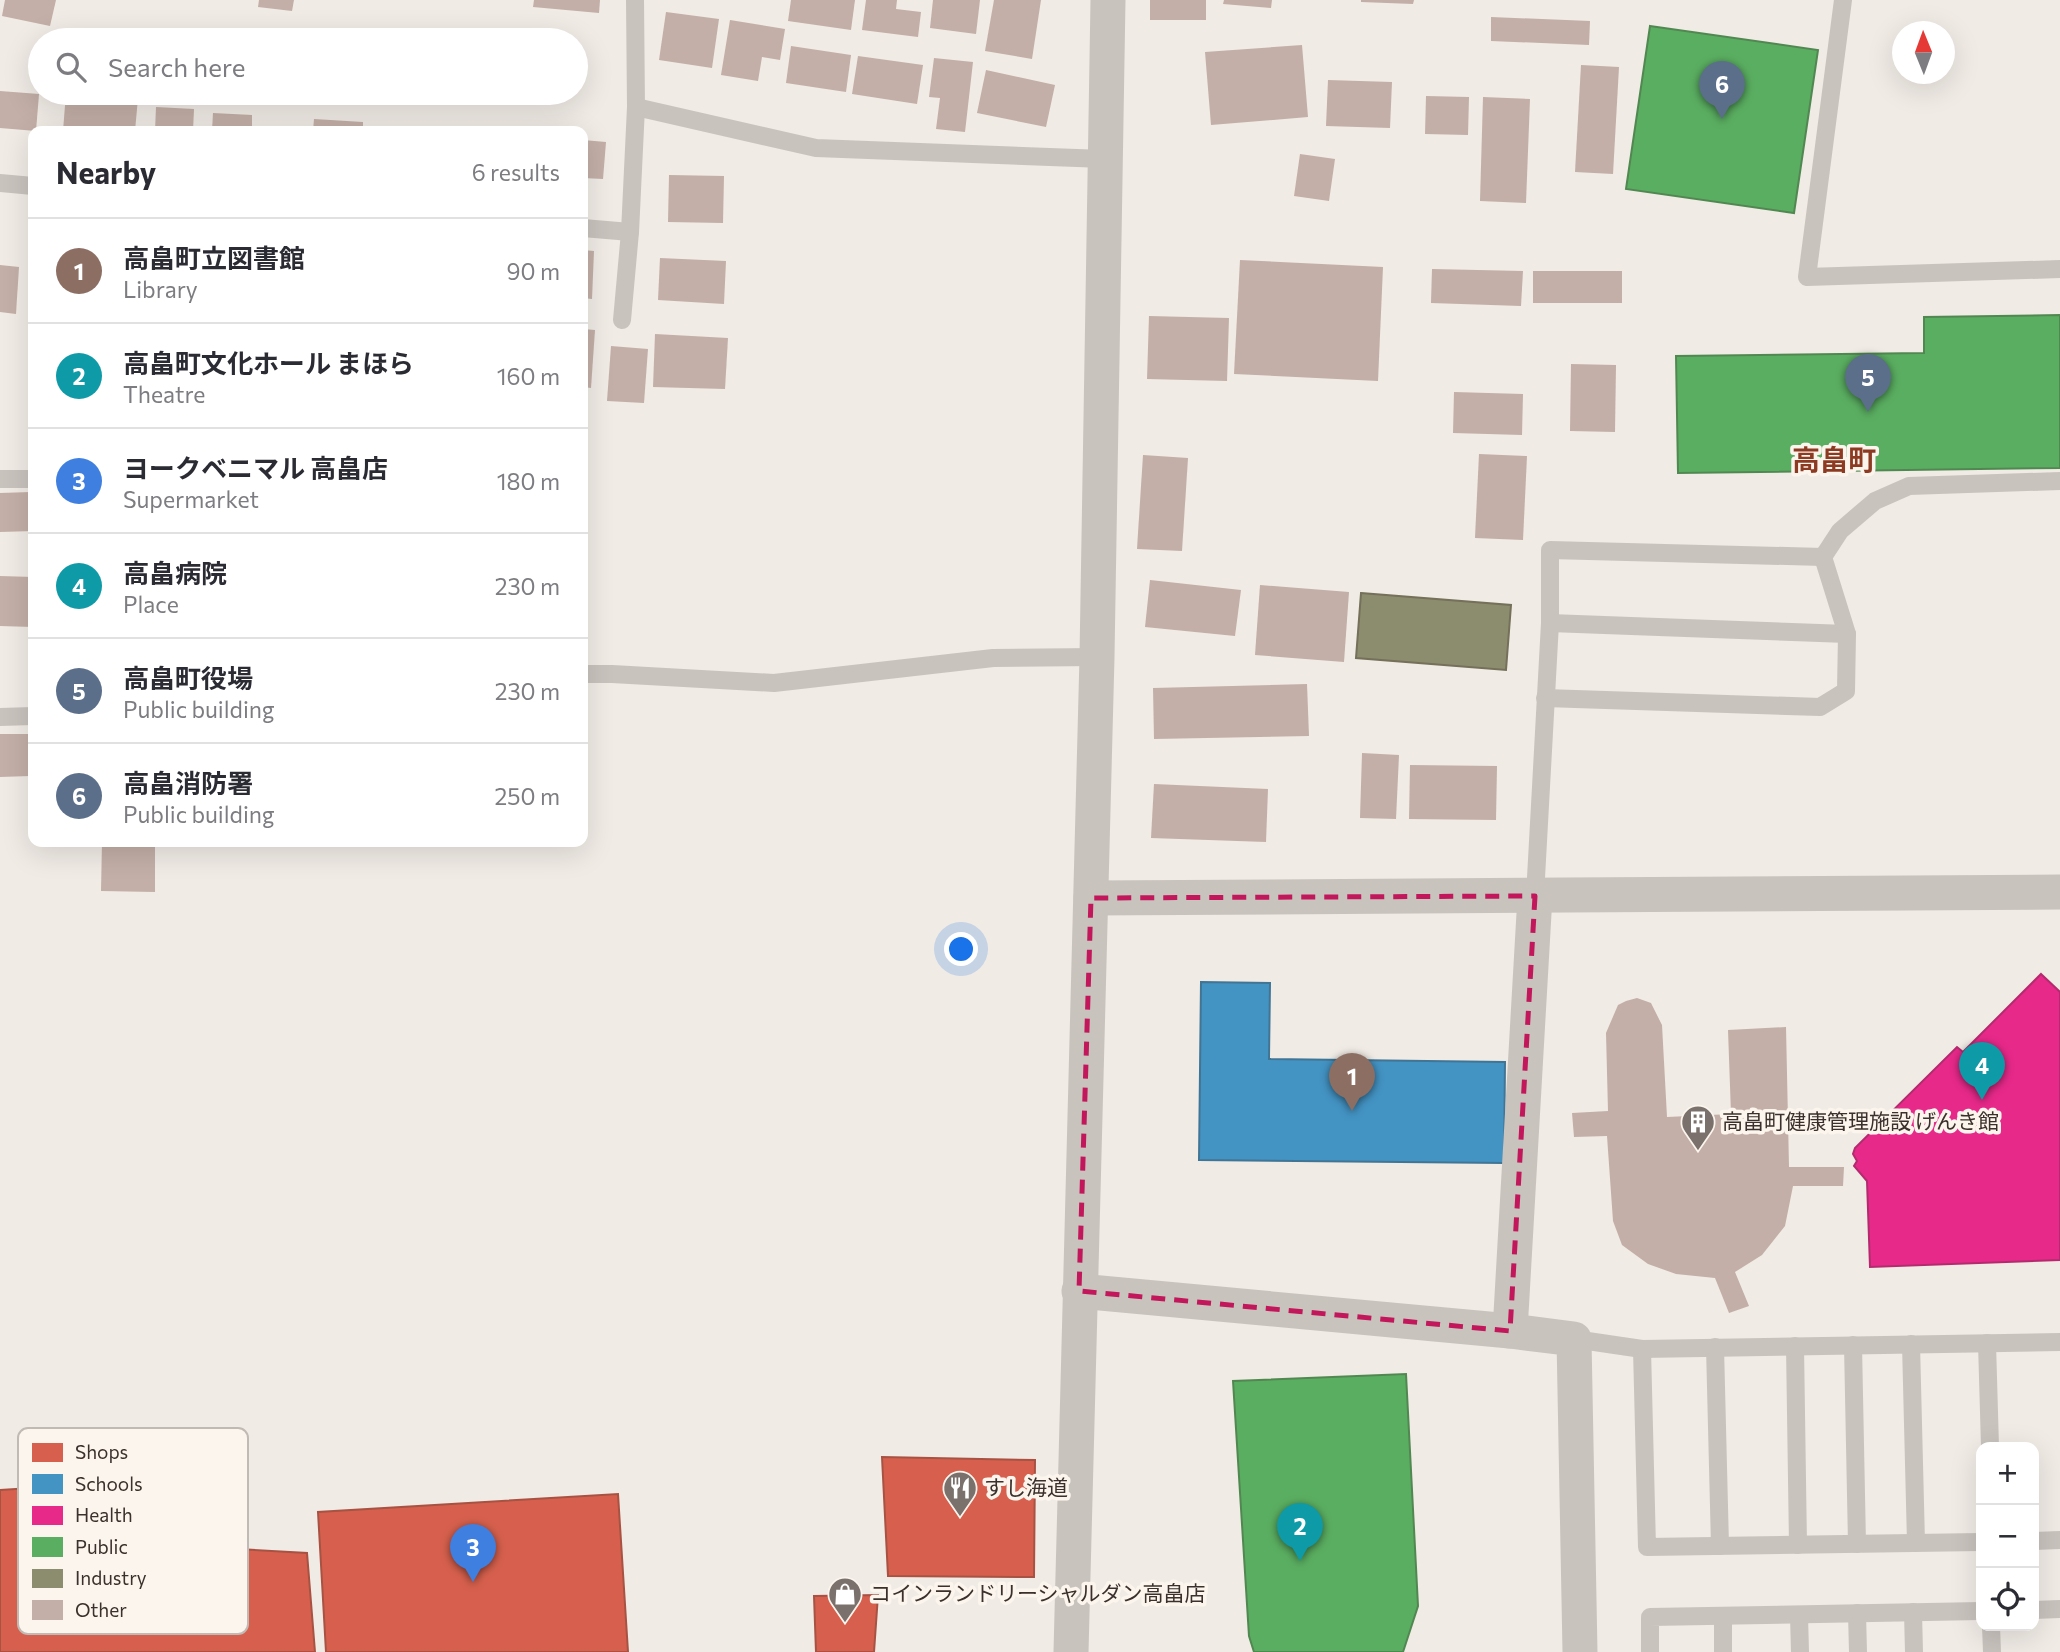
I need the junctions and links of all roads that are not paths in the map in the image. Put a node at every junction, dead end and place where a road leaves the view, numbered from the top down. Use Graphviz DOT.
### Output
graph roads {
  1 [pos="635,0"];
  2 [pos="1108,0"];
  3 [pos="1843,0"];
  4 [pos="636,107"];
  5 [pos="1104,159"];
  6 [pos="0,183"];
  7 [pos="28,186"];
  8 [pos="588,228"];
  9 [pos="630,232"];
  10 [pos="2060,269"];
  11 [pos="622,320"];
  12 [pos="0,479"];
  13 [pos="28,479"];
  14 [pos="2060,481"];
  15 [pos="1823,557"];
  16 [pos="1550,623"];
  17 [pos="1847,634"];
  18 [pos="1097,657"];
  19 [pos="588,674"];
  20 [pos="1545,698"];
  21 [pos="28,716"];
  22 [pos="0,717"];
  23 [pos="2060,892"];
  24 [pos="1535,896"];
  25 [pos="1091,898"];
  26 [pos="1079,1291"];
  27 [pos="1510,1331"];
  28 [pos="1574,1339"];
  29 [pos="2060,1342"];
  30 [pos="1987,1343"];
  31 [pos="1911,1344"];
  32 [pos="1853,1345"];
  33 [pos="1795,1346"];
  34 [pos="1715,1347"];
  35 [pos="1642,1349"];
  36 [pos="1990,1442"];
  37 [pos="2060,1540"];
  38 [pos="2039,1541"];
  39 [pos="1976,1542"];
  40 [pos="1916,1543"];
  41 [pos="1857,1544"];
  42 [pos="1798,1545"];
  43 [pos="1720,1546"];
  44 [pos="2060,1609"];
  45 [pos="2039,1610"];
  46 [pos="1976,1611"];
  47 [pos="1913,1612"];
  48 [pos="1857,1613"];
  49 [pos="1798,1615"];
  50 [pos="1723,1616"];
  51 [pos="1992,1631"];
  52 [pos="1071,1652"];
  53 [pos="1580,1652"];
  54 [pos="1650,1652"];
  55 [pos="1723,1652"];
  56 [pos="1800,1652"];
  57 [pos="1858,1652"];
  58 [pos="1914,1652"];
  59 [pos="1992,1652"];
  1 -- 4 [label="lane"];
  2 -- 5 [label="street"];
  3 -- 10 [label="lane"];
  4 -- 5 [label="lane"];
  4 -- 9 [label="lane"];
  5 -- 18 [label="street"];
  6 -- 7 [label="lane"];
  8 -- 9 [label="lane"];
  9 -- 11 [label="lane"];
  12 -- 13 [label="lane"];
  14 -- 15 [label="lane"];
  15 -- 16 [label="lane"];
  15 -- 17 [label="lane"];
  16 -- 17 [label="lane"];
  16 -- 20 [label="lane"];
  17 -- 20 [label="lane"];
  18 -- 19 [label="lane"];
  18 -- 25 [label="street"];
  20 -- 24 [label="lane"];
  21 -- 22 [label="lane"];
  23 -- 24 [label="street"];
  24 -- 25 [label="street"];
  24 -- 27 [label="street"];
  25 -- 26 [label="street"];
  26 -- 27 [label="street"];
  26 -- 52 [label="street"];
  27 -- 28 [label="street"];
  28 -- 35 [label="lane"];
  28 -- 53 [label="street"];
  29 -- 30 [label="lane"];
  30 -- 31 [label="lane"];
  30 -- 36 [label="lane"];
  31 -- 32 [label="lane"];
  31 -- 40 [label="lane"];
  32 -- 33 [label="lane"];
  32 -- 41 [label="lane"];
  33 -- 34 [label="lane"];
  33 -- 42 [label="lane"];
  34 -- 35 [label="lane"];
  34 -- 43 [label="lane"];
  35 -- 43 [label="lane"];
  37 -- 38 [label="lane"];
  39 -- 40 [label="lane"];
  40 -- 41 [label="lane"];
  41 -- 42 [label="lane"];
  42 -- 43 [label="lane"];
  44 -- 45 [label="lane"];
  46 -- 47 [label="lane"];
  47 -- 48 [label="lane"];
  47 -- 58 [label="lane"];
  48 -- 49 [label="lane"];
  48 -- 57 [label="lane"];
  49 -- 50 [label="lane"];
  49 -- 56 [label="lane"];
  50 -- 54 [label="lane"];
  50 -- 55 [label="lane"];
  51 -- 59 [label="lane"];
}
